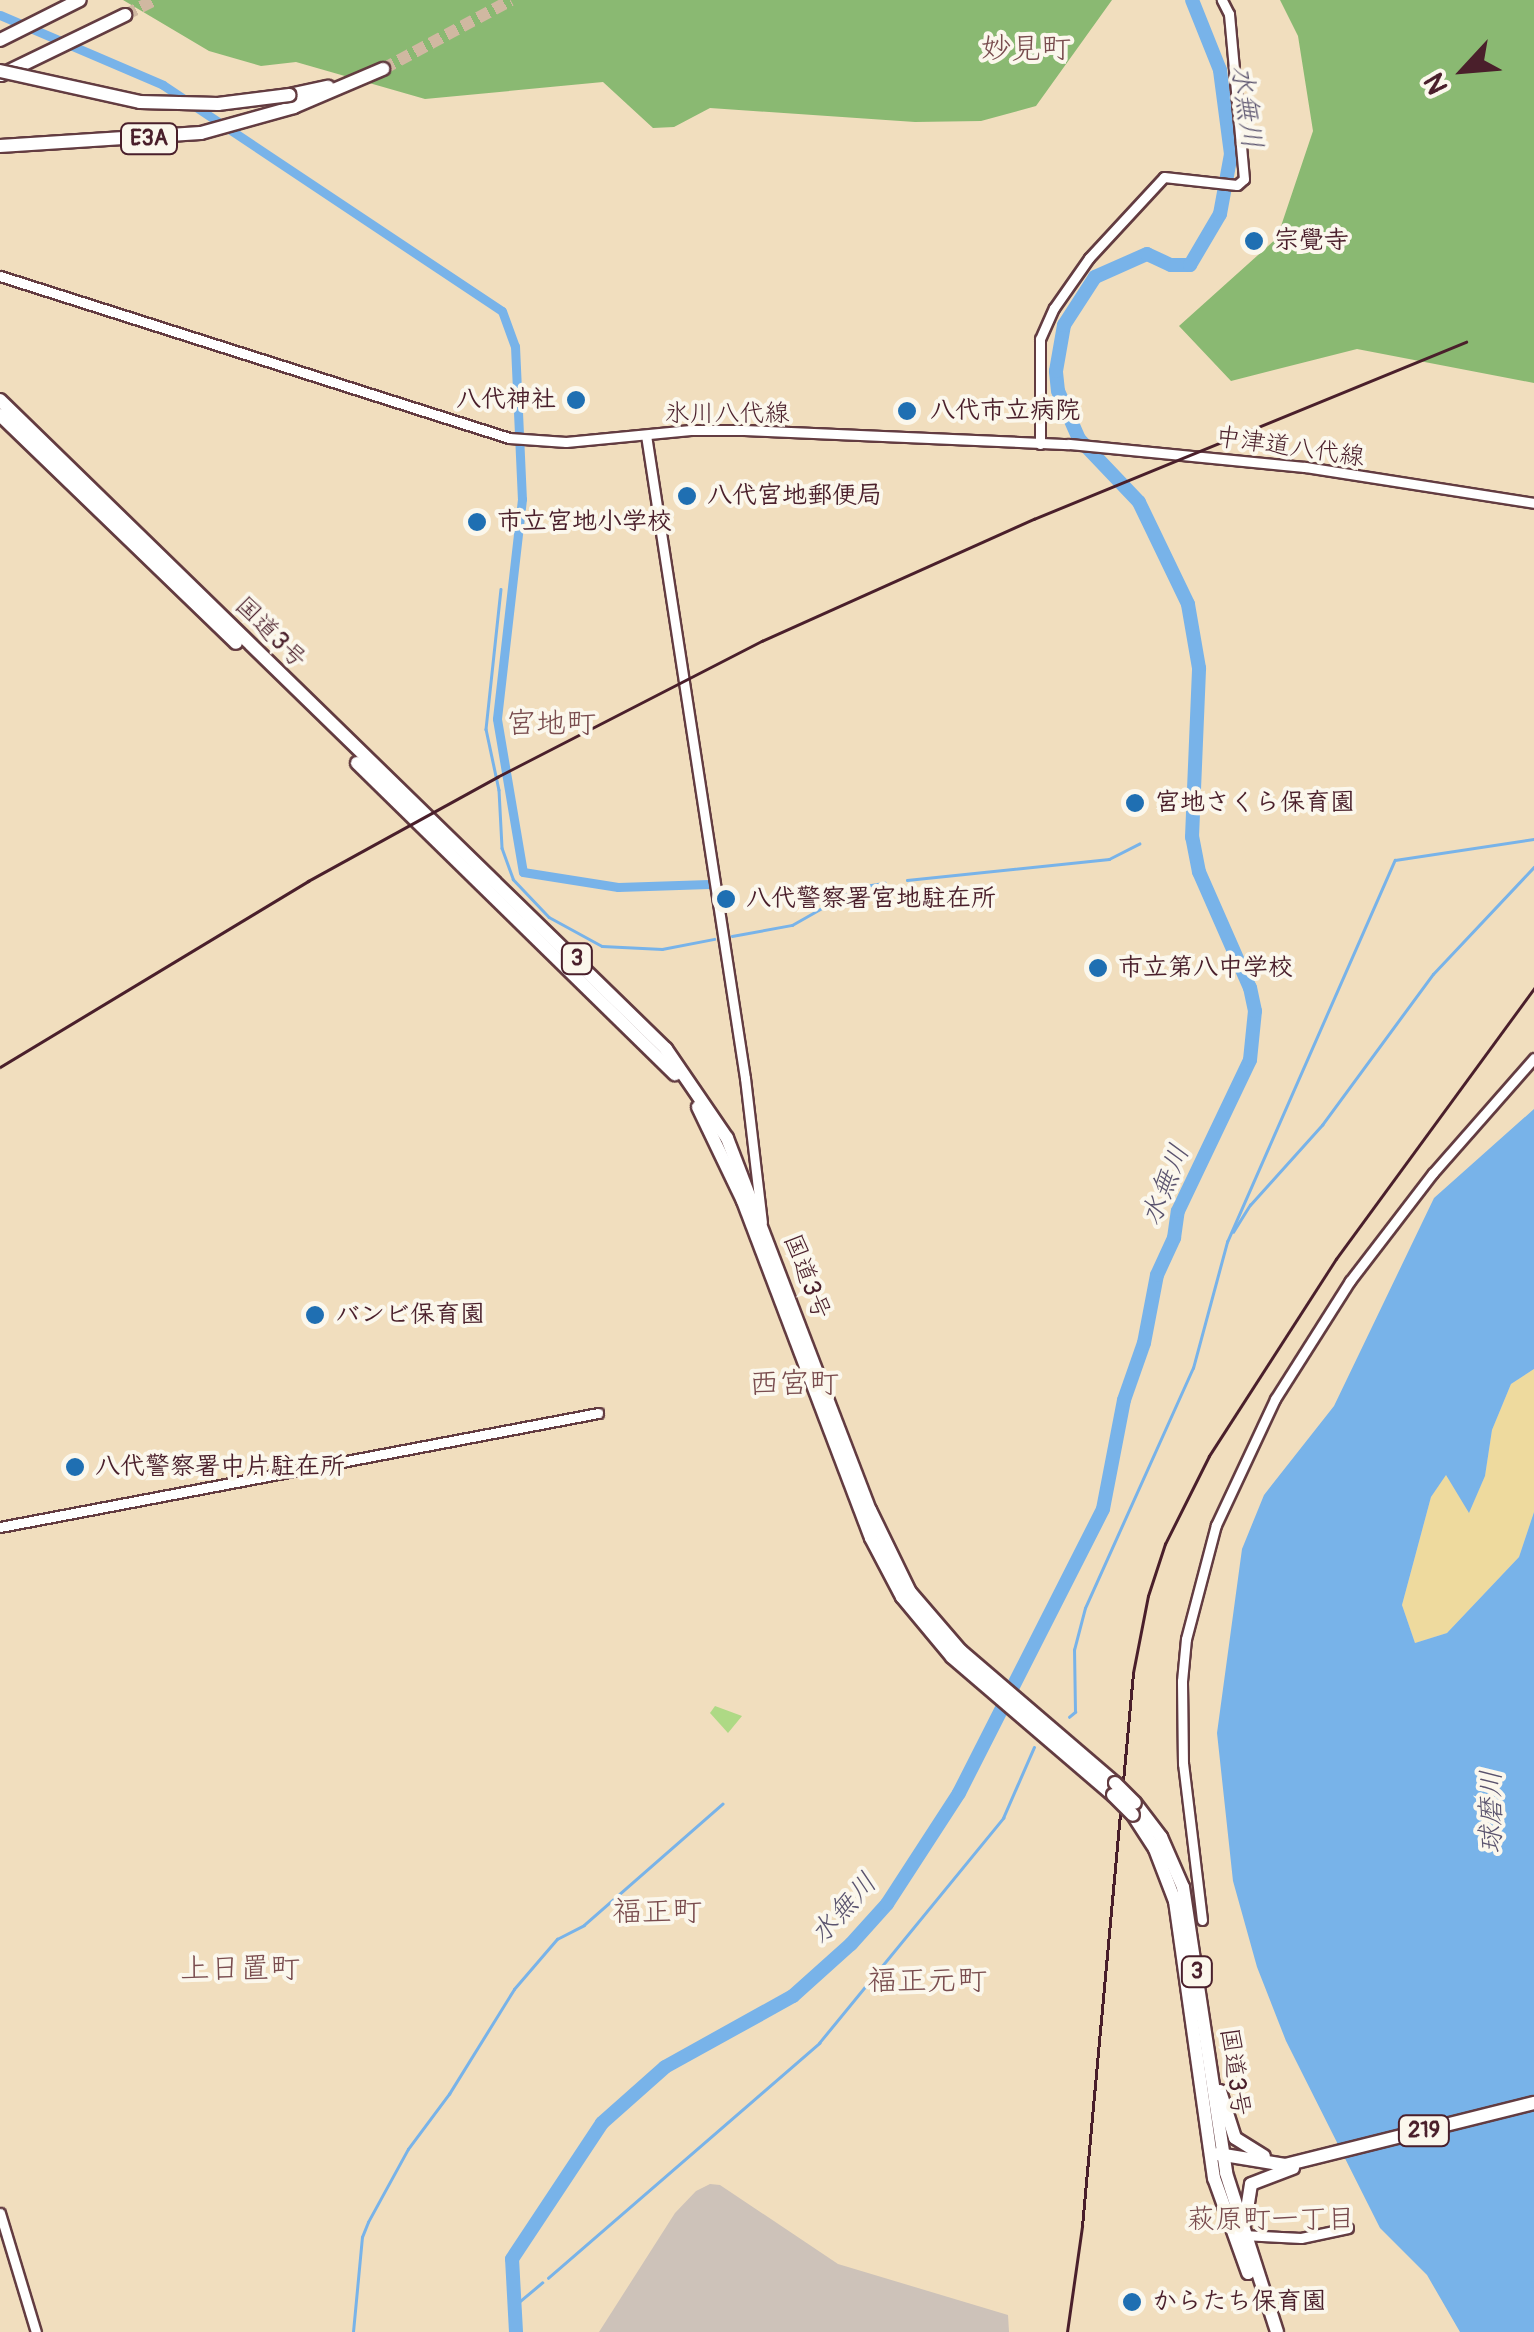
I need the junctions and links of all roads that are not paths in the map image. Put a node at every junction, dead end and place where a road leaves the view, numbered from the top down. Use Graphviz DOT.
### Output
graph roads {
  1 [pos="80,0"];
  2 [pos="1222,0"];
  3 [pos="124,15"];
  4 [pos="4,38"];
  5 [pos="0,74"];
  6 [pos="292,101"];
  7 [pos="0,146"];
  8 [pos="0,276"];
  9 [pos="0,400"];
  10 [pos="0,415"];
  11 [pos="646,435"];
  12 [pos="1040,444"];
  13 [pos="1534,502"];
  14 [pos="1534,1058"];
  15 [pos="752,1197"];
  16 [pos="598,1413"];
  17 [pos="0,1527"];
  18 [pos="1134,1809"];
  19 [pos="1202,1920"];
  20 [pos="1209,2060"];
  21 [pos="1534,2103"];
  22 [pos="1217,2154"];
  23 [pos="1308,2160"];
  24 [pos="1285,2165"];
  25 [pos="0,2213"];
  26 [pos="1348,2228"];
  27 [pos="1240,2236"];
  28 [pos="36,2332"];
  29 [pos="1269,2332"];
  30 [pos="1277,2332"];
  1 -- 4 [label="highway"];
  2 -- 12 [label="street"];
  3 -- 5 [label="highway"];
  5 -- 6 [label="highway, E3A, bridge"];
  6 -- 6 [label="highway, E3A"];
  6 -- 7 [label="highway, E3A"];
  8 -- 11 [label="street"];
  9 -- 15 [label="highway, 国道3号 / 3"];
  10 -- 15 [label="highway, 国道3号 / 3"];
  11 -- 12 [label="street, 氷川八代線"];
  11 -- 15 [label="street, 氷川八代線"];
  12 -- 13 [label="street, 中津道八代線"];
  14 -- 19 [label="street"];
  15 -- 18 [label="highway, 国道3号 / 3, bridge"];
  16 -- 17 [label="street"];
  18 -- 20 [label="highway, 国道3号 / 3"];
  18 -- 22 [label="highway, 国道3号 / 3"];
  20 -- 22 [label="highway, 国道3号 / 3"];
  20 -- 24 [label="highway"];
  21 -- 23 [label="highway, 219"];
  22 -- 24 [label="highway, 219"];
  22 -- 27 [label="highway, 国道3号 / 3"];
  23 -- 24 [label="highway, 219"];
  23 -- 27 [label="highway"];
  25 -- 28 [label="street"];
  26 -- 27 [label="street"];
  27 -- 29 [label="highway, 国道3号 / 3"];
  27 -- 30 [label="highway, 国道3号 / 3"];
}
